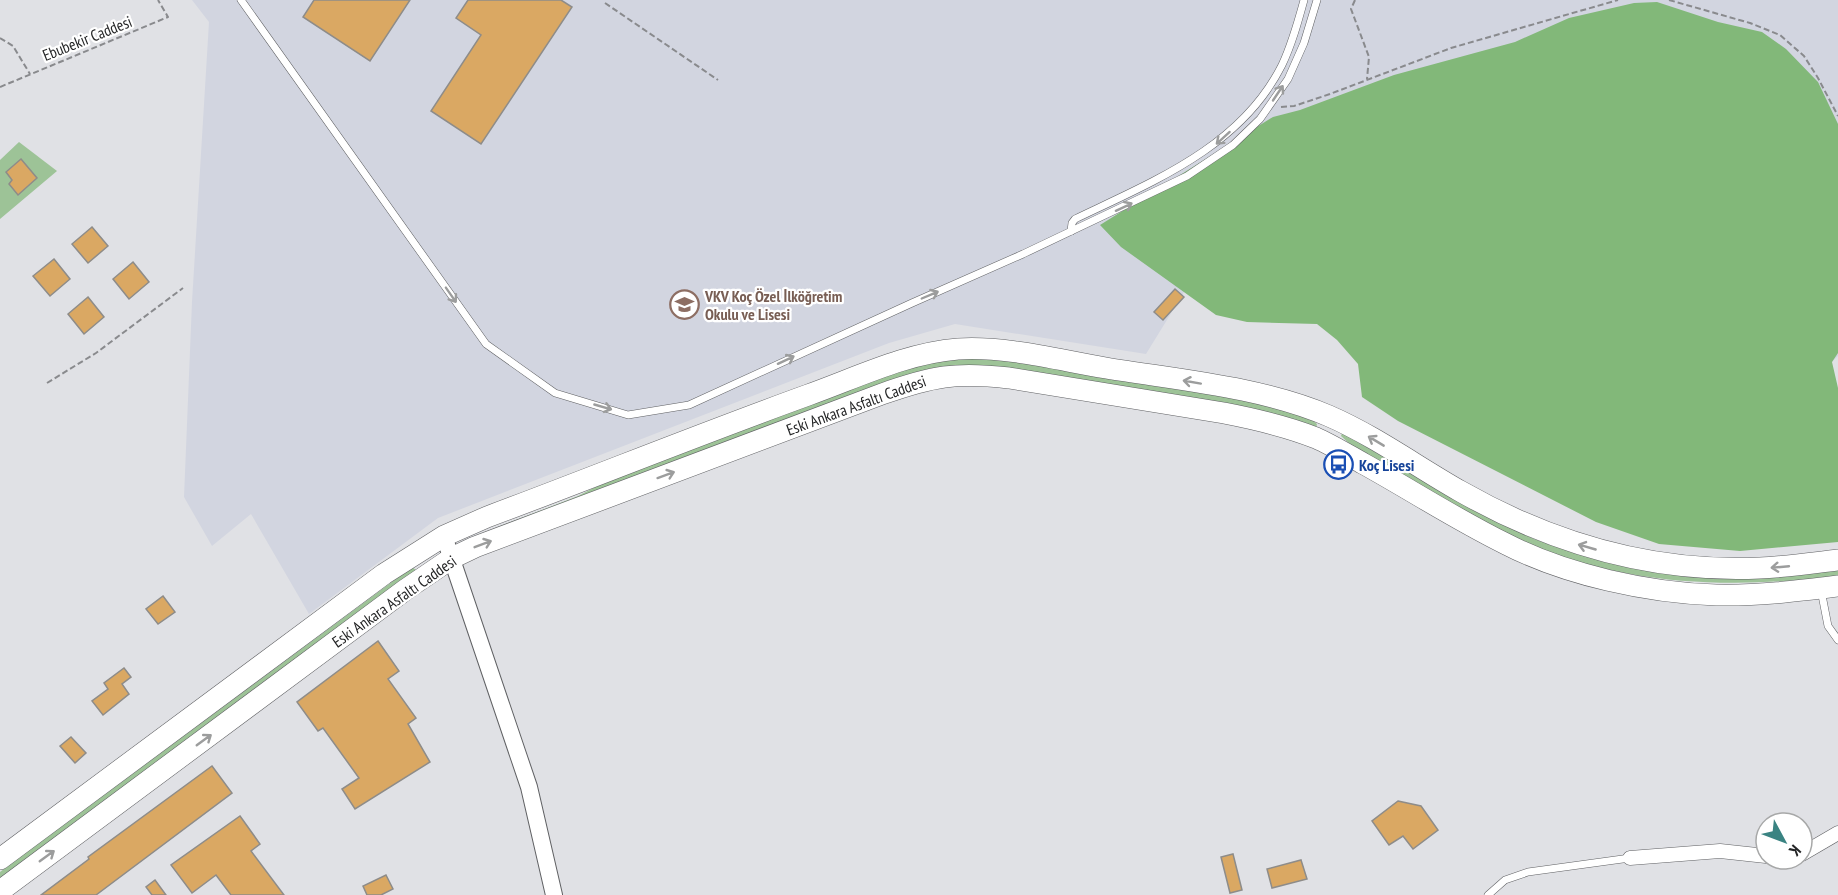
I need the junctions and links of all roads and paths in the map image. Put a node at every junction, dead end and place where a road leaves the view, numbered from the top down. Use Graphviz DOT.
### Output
graph roads {
  1 [pos="158,0"];
  2 [pos="242,0"];
  3 [pos="1304,0"];
  4 [pos="1317,0"];
  5 [pos="1355,0"];
  6 [pos="1618,0"];
  7 [pos="1669,0"];
  8 [pos="605,3"];
  9 [pos="0,38"];
  10 [pos="30,74"];
  11 [pos="1367,79"];
  12 [pos="718,80"];
  13 [pos="0,87"];
  14 [pos="1269,106"];
  15 [pos="1838,116"];
  16 [pos="1071,231"];
  17 [pos="183,288"];
  18 [pos="47,383"];
  19 [pos="444,536"];
  20 [pos="452,558"];
  21 [pos="1838,560"];
  22 [pos="1833,587"];
  23 [pos="1838,640"];
  24 [pos="1838,833"];
  25 [pos="1814,847"];
  26 [pos="1754,854"];
  27 [pos="1630,858"];
  28 [pos="0,860"];
  29 [pos="0,891"];
  30 [pos="554,895"];
  31 [pos="1488,895"];
  1 -- 10 [label="path, Ebubekir Caddesi"];
  2 -- 16 [label="lane, one-way"];
  3 -- 16 [label="lane, one-way"];
  14 -- 4 [label="lane, one-way"];
  5 -- 11 [label="path"];
  6 -- 11 [label="path"];
  7 -- 15 [label="path"];
  8 -- 12 [label="path"];
  9 -- 10 [label="path, Ebubekir Caddesi"];
  10 -- 13 [label="path, Ebubekir Caddesi"];
  11 -- 14 [label="path"];
  16 -- 14 [label="lane, one-way"];
  17 -- 18 [label="path"];
  19 -- 20 [label="street"];
  21 -- 19 [label="main road, Eski Ankara Asfaltı Caddesi, one-way"];
  19 -- 28 [label="main road, Eski Ankara Asfaltı Caddesi"];
  20 -- 22 [label="main road, Eski Ankara Asfaltı Caddesi, one-way"];
  29 -- 20 [label="main road, Eski Ankara Asfaltı Caddesi, one-way"];
  20 -- 30 [label="street"];
  22 -- 23 [label="lane"];
  24 -- 25 [label="street"];
  26 -- 27 [label="street"];
  27 -- 31 [label="lane"];
}
